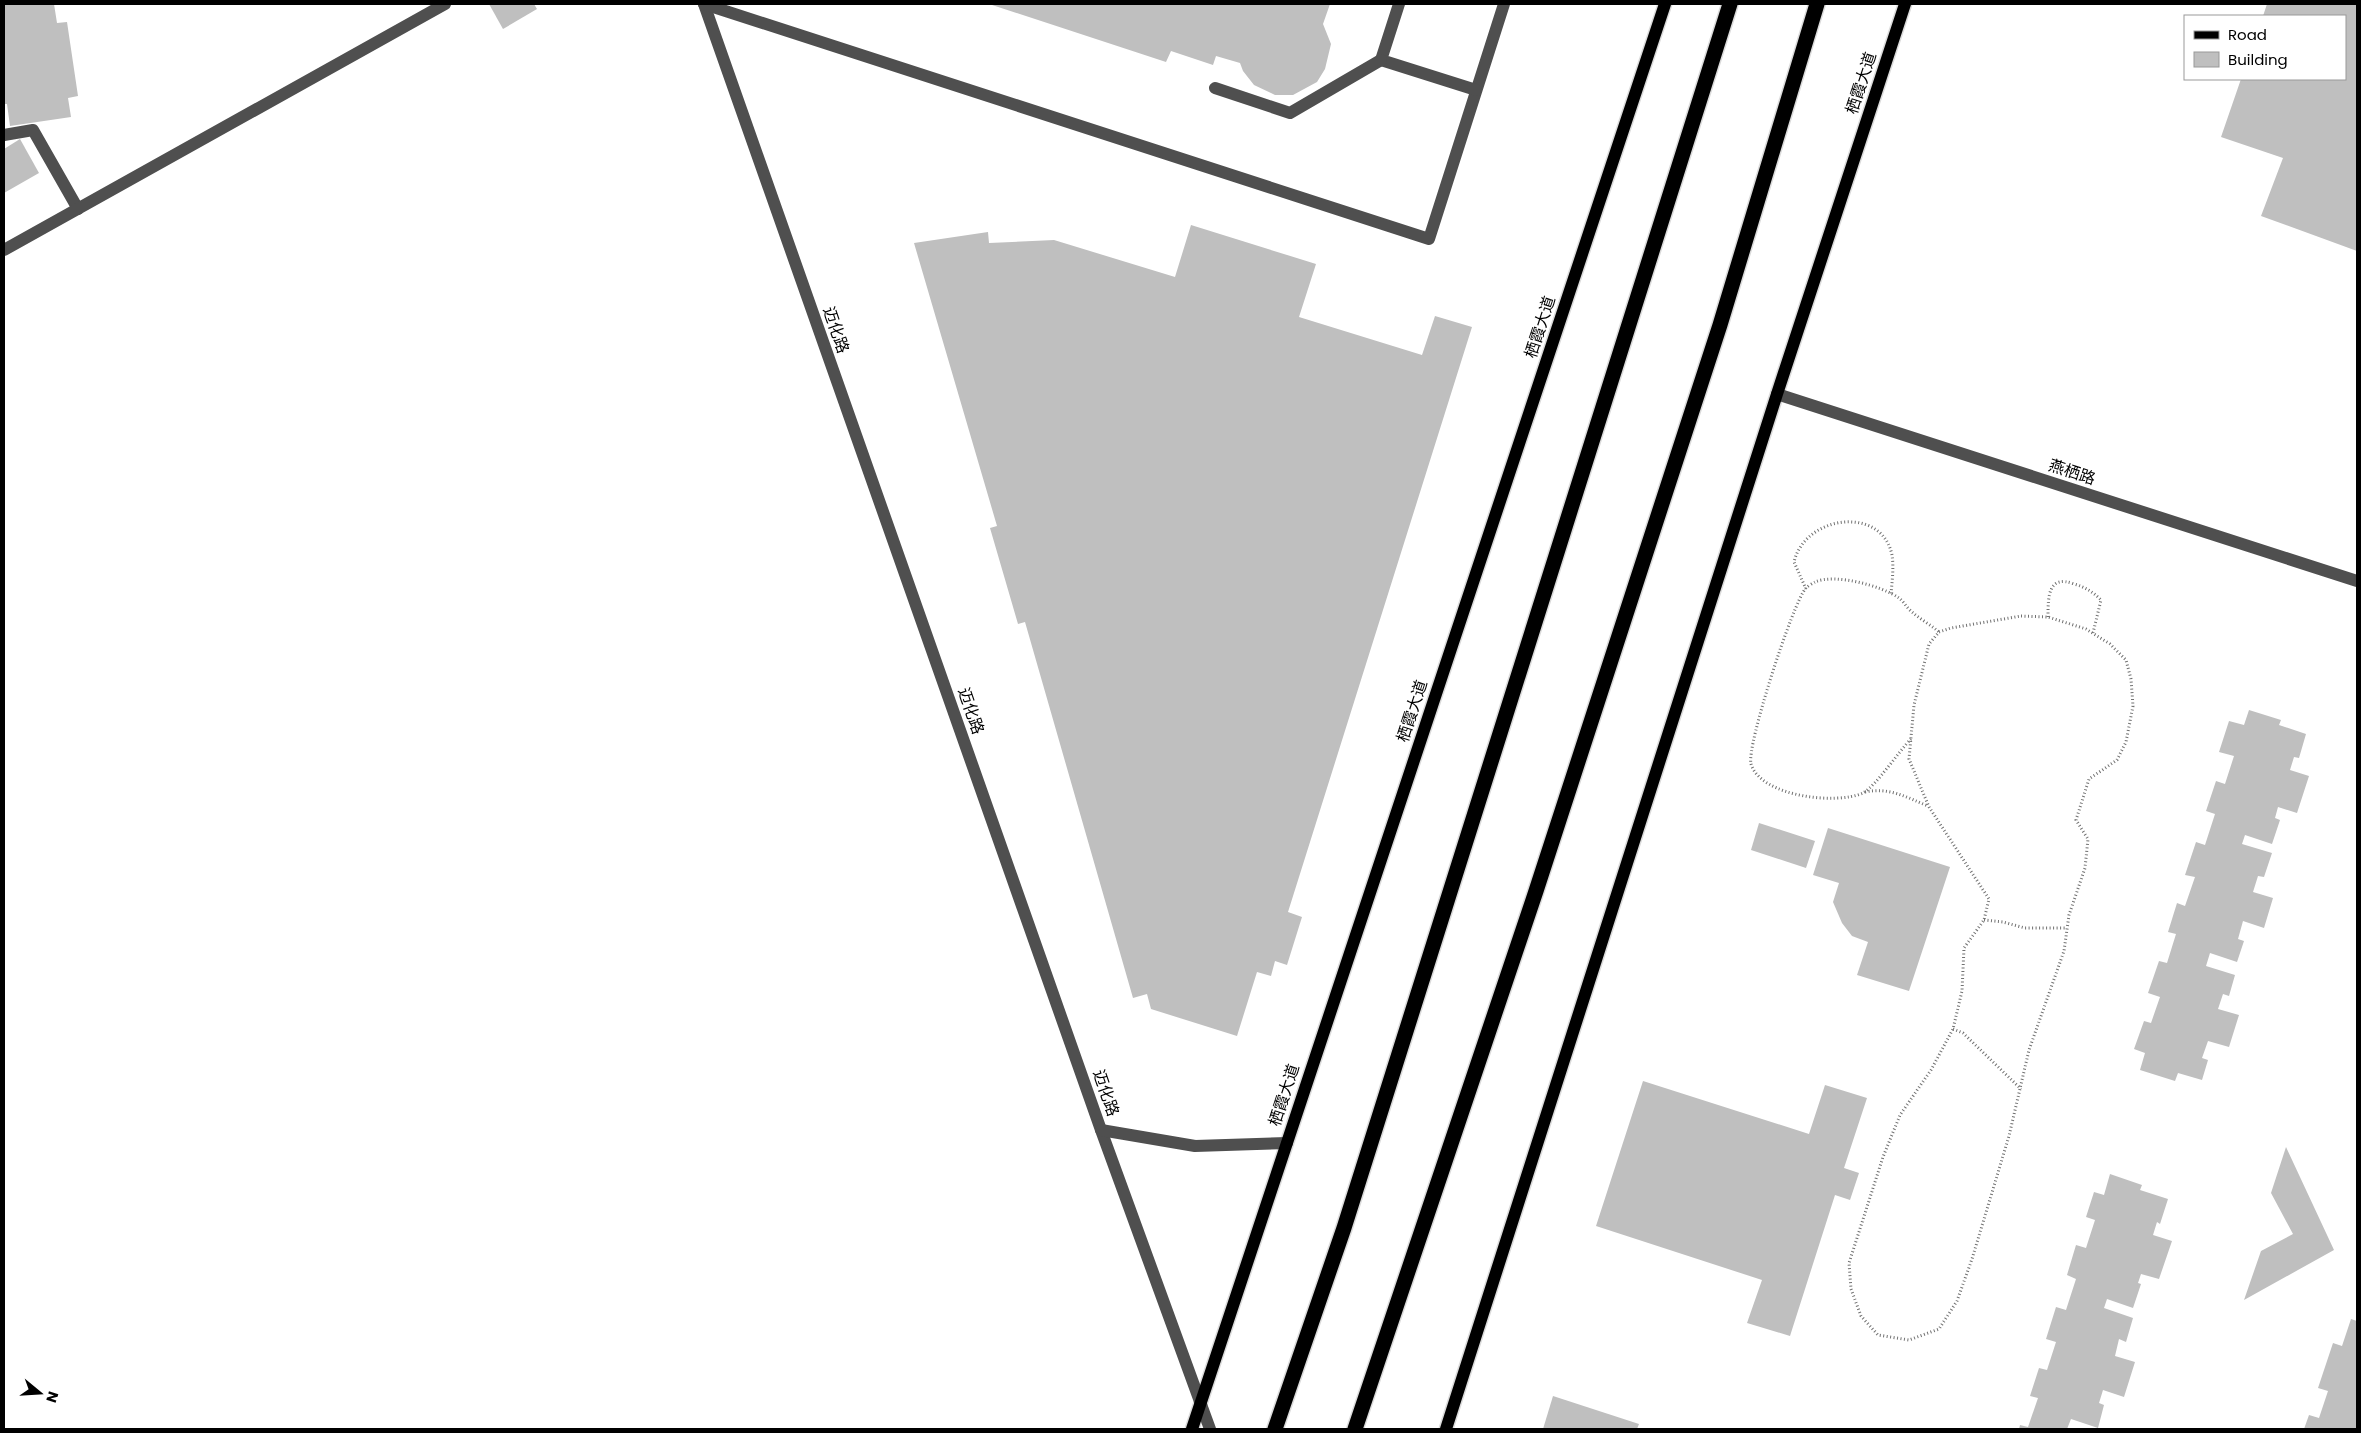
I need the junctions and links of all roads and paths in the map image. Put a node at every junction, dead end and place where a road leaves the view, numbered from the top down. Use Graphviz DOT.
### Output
graph roads {
  1 [pos="444,4"];
  2 [pos="704,4"];
  3 [pos="1400,4"];
  4 [pos="1504,4"];
  5 [pos="1665,4"];
  6 [pos="1730,4"];
  7 [pos="1817,4"];
  8 [pos="1905,4"];
  9 [pos="1381,60"];
  10 [pos="1215,88"];
  11 [pos="1476,90"];
  12 [pos="4,135"];
  13 [pos="78,208"];
  14 [pos="4,250"];
  15 [pos="1777,394"];
  16 [pos="2357,581"];
  17 [pos="1806,589"];
  18 [pos="1891,594"];
  19 [pos="2048,617"];
  20 [pos="1939,632"];
  21 [pos="2094,633"];
  22 [pos="1911,739"];
  23 [pos="1864,792"];
  24 [pos="1929,807"];
  25 [pos="1984,920"];
  26 [pos="2067,928"];
  27 [pos="1953,1029"];
  28 [pos="2021,1089"];
  29 [pos="1101,1130"];
  30 [pos="1287,1143"];
  31 [pos="1201,1404"];
  32 [pos="1192,1429"];
  33 [pos="1210,1429"];
  34 [pos="1275,1429"];
  35 [pos="1355,1429"];
  36 [pos="1446,1429"];
  1 -- 13 [label="street"];
  2 -- 11 [label="street"];
  2 -- 29 [label="street, 迈化路"];
  3 -- 9 [label="street"];
  4 -- 11 [label="street"];
  5 -- 30 [label="main road, 栖霞大道"];
  6 -- 34 [label="highway"];
  7 -- 35 [label="highway"];
  8 -- 15 [label="main road, 栖霞大道"];
  9 -- 10 [label="street"];
  9 -- 11 [label="street"];
  12 -- 13 [label="street"];
  13 -- 14 [label="street"];
  15 -- 16 [label="street, 燕栖路"];
  15 -- 36 [label="main road, 栖霞大道"];
  17 -- 18 [label="path"];
  17 -- 18 [label="path"];
  17 -- 23 [label="path"];
  18 -- 20 [label="path"];
  19 -- 20 [label="path"];
  19 -- 21 [label="path"];
  19 -- 21 [label="path"];
  20 -- 22 [label="path"];
  21 -- 26 [label="path"];
  22 -- 23 [label="path"];
  22 -- 24 [label="path"];
  23 -- 24 [label="path"];
  24 -- 25 [label="path"];
  25 -- 26 [label="path"];
  25 -- 27 [label="path"];
  26 -- 28 [label="path"];
  27 -- 28 [label="path"];
  27 -- 28 [label="path"];
  29 -- 30 [label="street"];
  29 -- 31 [label="street, 迈化路"];
  30 -- 31 [label="main road, 栖霞大道"];
  31 -- 32 [label="main road, 栖霞大道"];
  31 -- 33 [label="street, 迈化路"];
}
